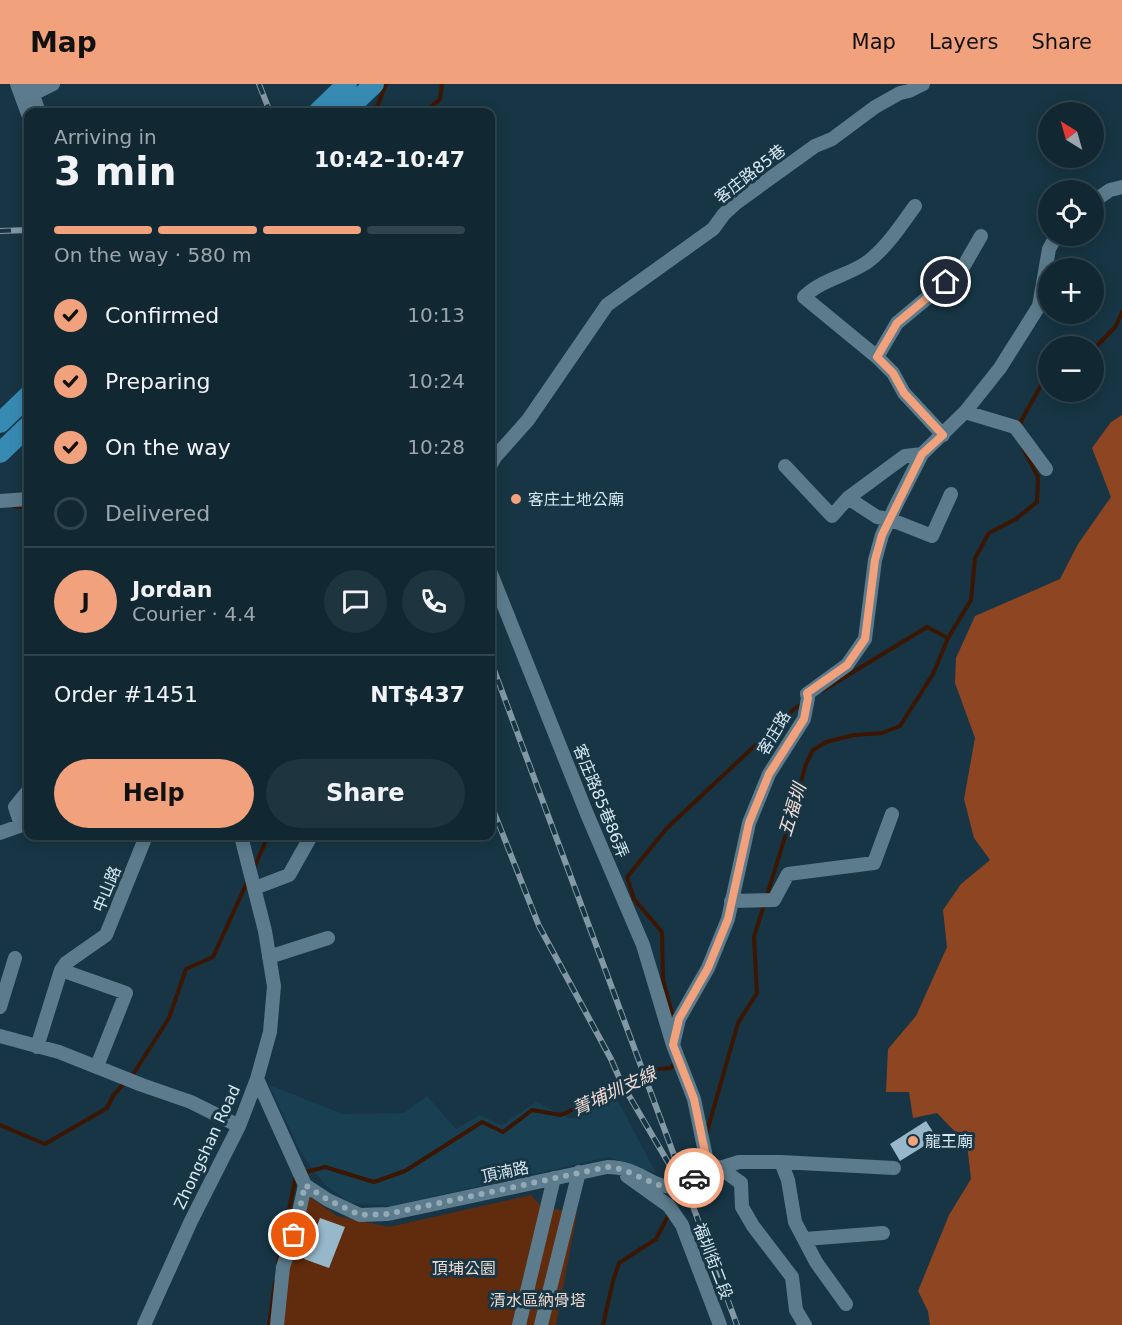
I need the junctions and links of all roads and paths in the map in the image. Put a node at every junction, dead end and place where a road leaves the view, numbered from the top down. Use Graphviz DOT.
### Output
graph roads {
  1 [pos="53,84"];
  2 [pos="347,84"];
  3 [pos="374,84"];
  4 [pos="923,84"];
  5 [pos="898,88"];
  6 [pos="25,90"];
  7 [pos="27,108"];
  8 [pos="36,108"];
  9 [pos="322,108"];
  10 [pos="349,108"];
  11 [pos="1122,188"];
  12 [pos="1104,194"];
  13 [pos="915,206"];
  14 [pos="981,236"];
  15 [pos="1051,246"];
  16 [pos="877,357"];
  17 [pos="24,400"];
  18 [pos="965,412"];
  19 [pos="0,423"];
  20 [pos="24,430"];
  21 [pos="943,435"];
  22 [pos="0,453"];
  23 [pos="922,454"];
  24 [pos="495,457"];
  25 [pos="785,466"];
  26 [pos="1046,469"];
  27 [pos="951,494"];
  28 [pos="848,498"];
  29 [pos="24,499"];
  30 [pos="0,501"];
  31 [pos="889,519"];
  32 [pos="495,584"];
  33 [pos="24,796"];
  34 [pos="892,814"];
  35 [pos="24,822"];
  36 [pos="24,824"];
  37 [pos="0,834"];
  38 [pos="144,840"];
  39 [pos="242,840"];
  40 [pos="309,840"];
  41 [pos="255,888"];
  42 [pos="731,901"];
  43 [pos="328,938"];
  44 [pos="269,957"];
  45 [pos="15,958"];
  46 [pos="61,970"];
  47 [pos="0,1007"];
  48 [pos="0,1036"];
  49 [pos="673,1045"];
  50 [pos="37,1047"];
  51 [pos="97,1066"];
  52 [pos="257,1079"];
  53 [pos="238,1126"];
  54 [pos="781,1162"];
  55 [pos="713,1165"];
  56 [pos="617,1167"];
  57 [pos="894,1168"];
  58 [pos="579,1172"];
  59 [pos="554,1178"];
  60 [pos="305,1185"];
  61 [pos="883,1233"];
  62 [pos="805,1239"];
  63 [pos="846,1304"];
  64 [pos="278,1324"];
  65 [pos="144,1325"];
  66 [pos="519,1325"];
  67 [pos="541,1325"];
  68 [pos="720,1325"];
  69 [pos="806,1325"];
  1 -- 6 [label="street"];
  2 -- 9 [label="highway"];
  3 -- 10 [label="highway"];
  4 -- 5 [label="street, 客庄路85巷"];
  5 -- 24 [label="street, 客庄路85巷"];
  6 -- 7 [label="street"];
  6 -- 8 [label="street"];
  11 -- 12 [label="street"];
  13 -- 16 [label="street"];
  14 -- 16 [label="street"];
  15 -- 18 [label="street, 客庄路"];
  16 -- 21 [label="street"];
  17 -- 19 [label="highway"];
  18 -- 21 [label="street, 客庄路"];
  18 -- 26 [label="street"];
  20 -- 22 [label="highway"];
  21 -- 23 [label="street, 客庄路"];
  23 -- 28 [label="street"];
  23 -- 31 [label="street, 客庄路"];
  25 -- 28 [label="street"];
  27 -- 31 [label="street"];
  28 -- 31 [label="street"];
  29 -- 30 [label="street"];
  31 -- 42 [label="street, 客庄路"];
  32 -- 49 [label="street, 客庄路85巷86弄"];
  33 -- 35 [label="street"];
  34 -- 42 [label="street"];
  36 -- 37 [label="street"];
  38 -- 46 [label="street, 中山路"];
  39 -- 41 [label="street, Zhongshan Road"];
  40 -- 41 [label="street"];
  41 -- 44 [label="street, Zhongshan Road"];
  42 -- 49 [label="street, 客庄路"];
  43 -- 44 [label="street"];
  44 -- 52 [label="street, Zhongshan Road"];
  45 -- 47 [label="street"];
  46 -- 50 [label="street"];
  46 -- 51 [label="street"];
  48 -- 50 [label="street"];
  49 -- 55 [label="street"];
  50 -- 51 [label="street"];
  51 -- 53 [label="street"];
  52 -- 53 [label="street, Zhongshan Road"];
  52 -- 60 [label="street"];
  53 -- 65 [label="street, Zhongshan Road"];
  54 -- 55 [label="street"];
  54 -- 57 [label="street"];
  54 -- 62 [label="street"];
  55 -- 56 [label="street"];
  55 -- 69 [label="street"];
  56 -- 58 [label="street, 頂湳路"];
  56 -- 68 [label="street, 福圳街二段"];
  58 -- 59 [label="street, 頂湳路"];
  58 -- 67 [label="street"];
  59 -- 60 [label="street, 頂湳路"];
  59 -- 66 [label="street"];
  60 -- 64 [label="street"];
  61 -- 62 [label="street"];
  62 -- 63 [label="street"];
}
